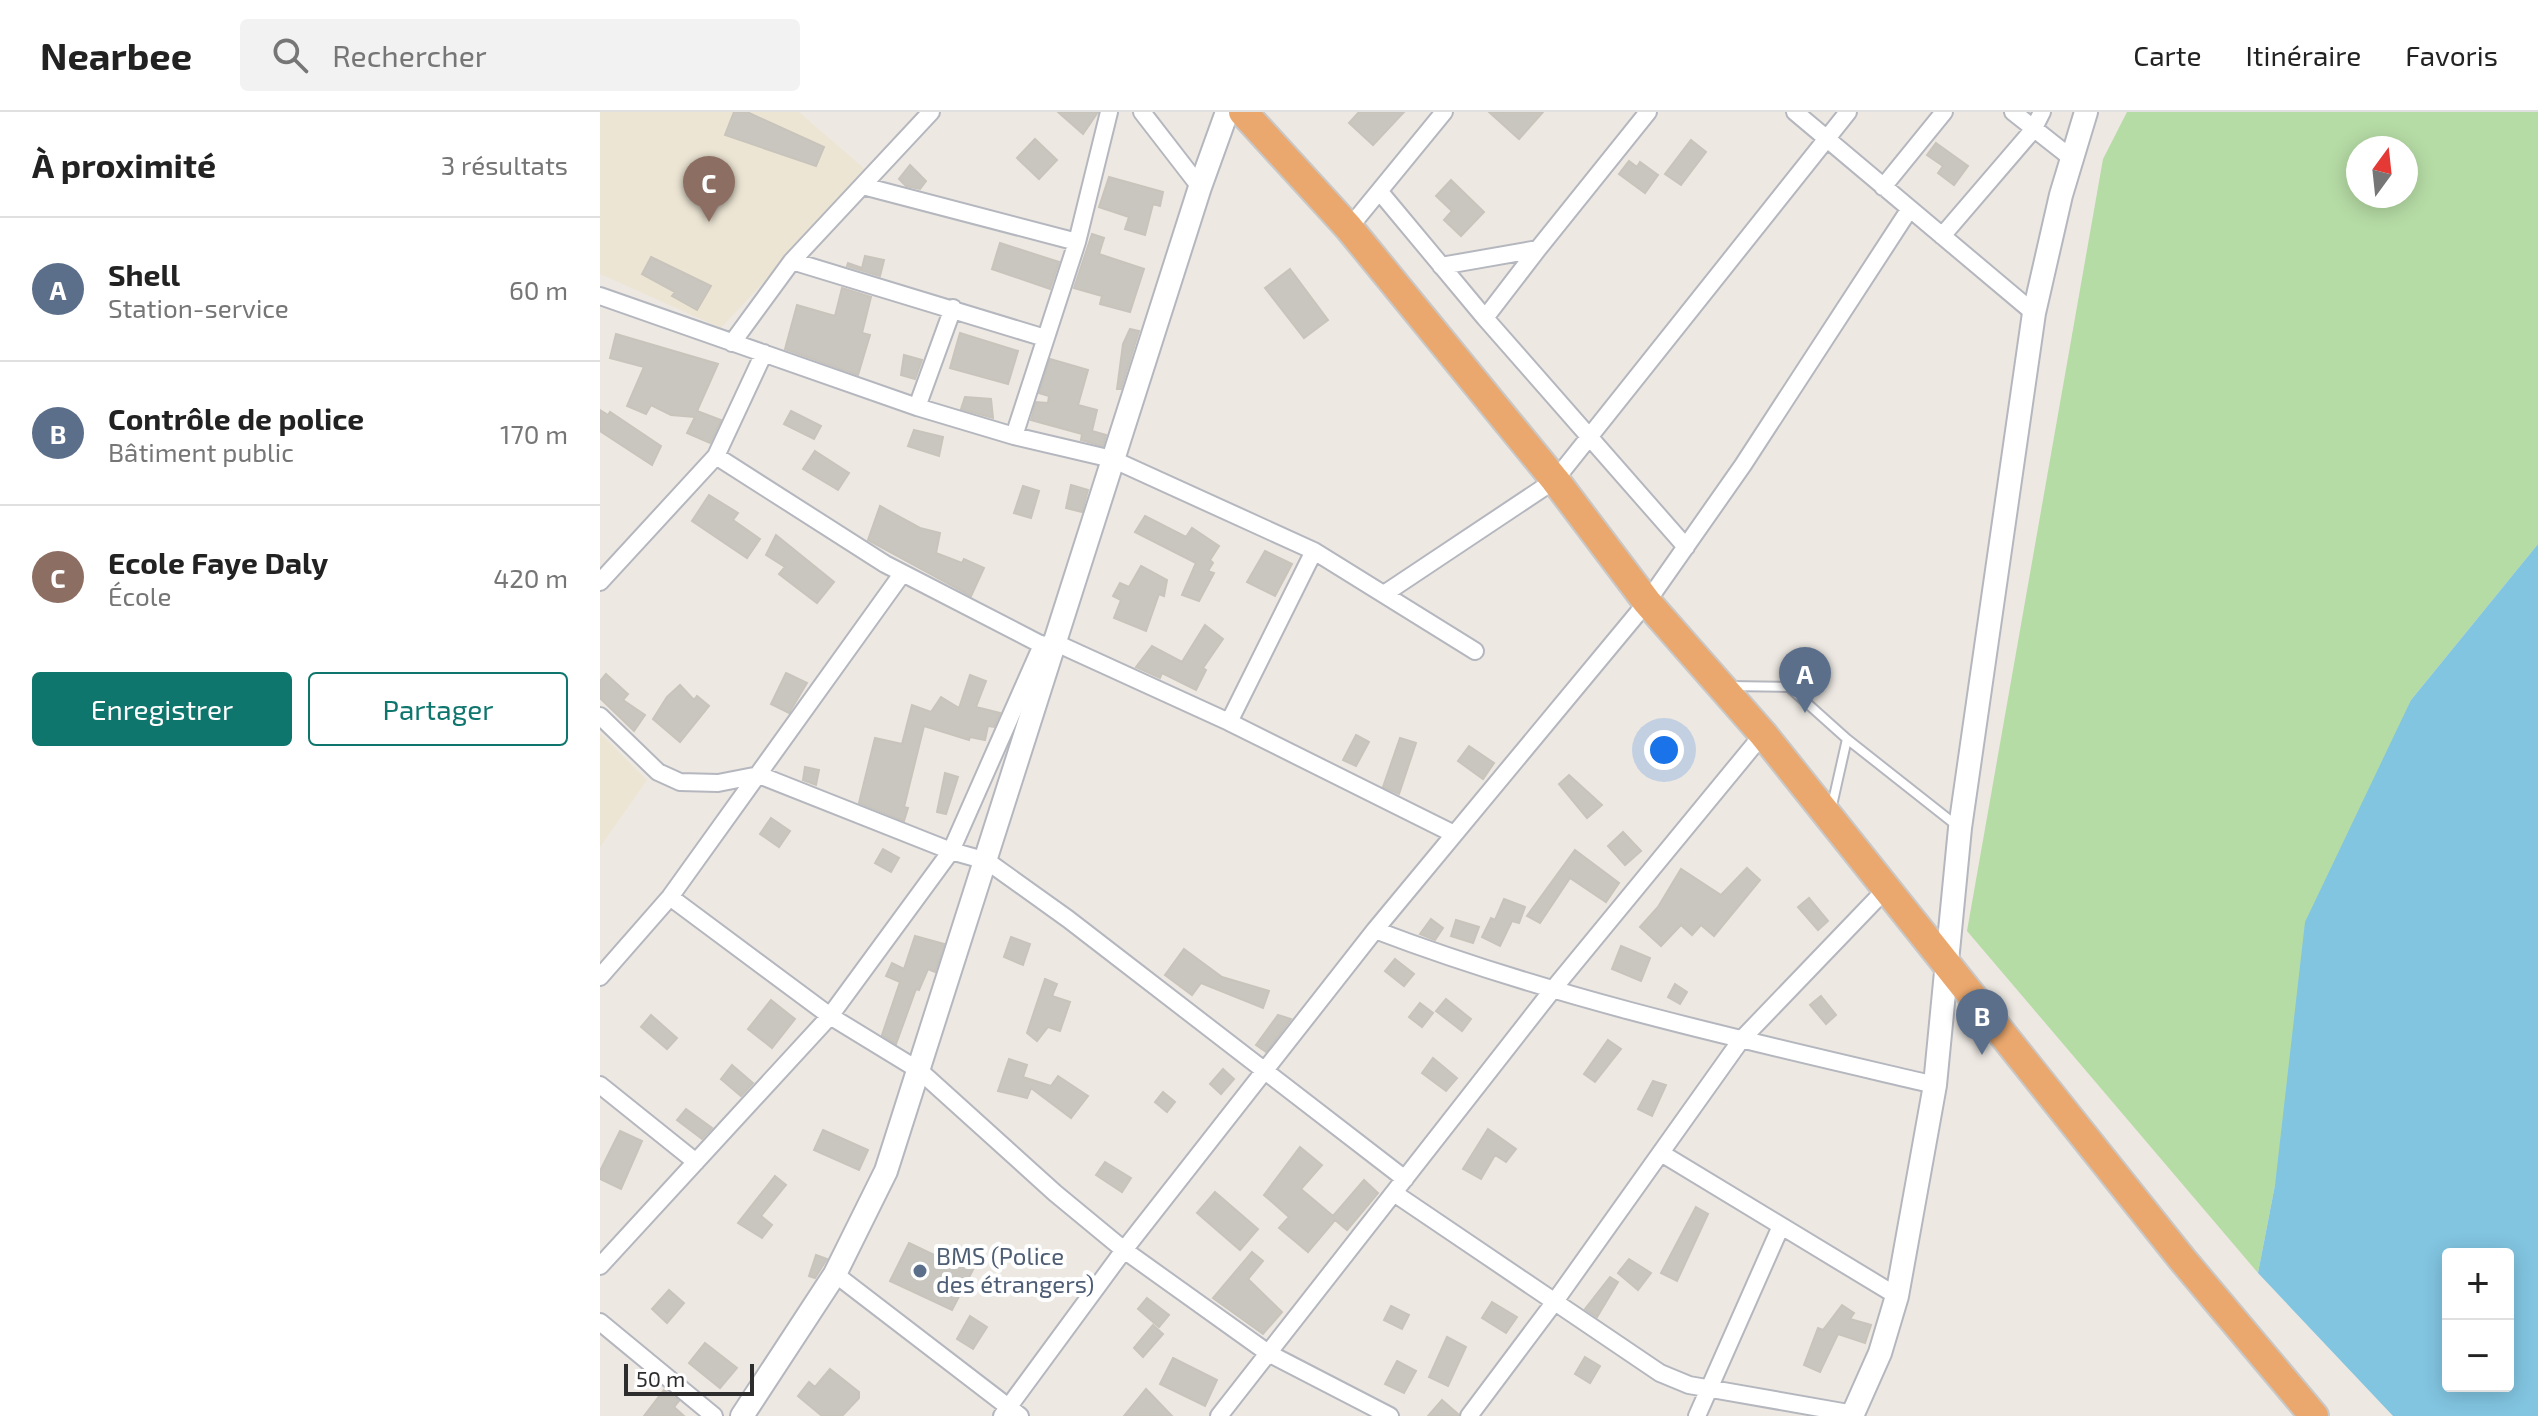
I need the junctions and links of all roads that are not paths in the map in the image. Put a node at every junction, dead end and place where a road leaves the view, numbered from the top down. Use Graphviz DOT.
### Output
graph roads {
  1 [pos="931,112"];
  2 [pos="1109,112"];
  3 [pos="1142,112"];
  4 [pos="1227,112"];
  5 [pos="1444,112"];
  6 [pos="1648,112"];
  7 [pos="1795,112"];
  8 [pos="1848,112"];
  9 [pos="1944,112"];
  10 [pos="2013,112"];
  11 [pos="2042,112"];
  12 [pos="2086,112"];
  13 [pos="1252,118"];
  14 [pos="2033,130"];
  15 [pos="1827,137"];
  16 [pos="2070,157"];
  17 [pos="863,186"];
  18 [pos="1200,187"];
  19 [pos="1883,187"];
  20 [pos="1380,192"];
  21 [pos="1909,210"];
  22 [pos="1349,228"];
  23 [pos="1942,236"];
  24 [pos="1077,242"];
  25 [pos="1538,249"];
  26 [pos="792,261"];
  27 [pos="1441,266"];
  28 [pos="600,296"];
  29 [pos="953,308"];
  30 [pos="2034,313"];
  31 [pos="1485,318"];
  32 [pos="1045,338"];
  33 [pos="732,343"];
  34 [pos="764,353"];
  35 [pos="917,407"];
  36 [pos="1014,436"];
  37 [pos="1588,437"];
  38 [pos="716,456"];
  39 [pos="1112,459"];
  40 [pos="1555,480"];
  41 [pos="1686,547"];
  42 [pos="1314,551"];
  43 [pos="902,574"];
  44 [pos="600,582"];
  45 [pos="1384,594"];
  46 [pos="1647,602"];
  47 [pos="1049,644"];
  48 [pos="1475,651"];
  49 [pos="1721,686"];
  50 [pos="600,716"];
  51 [pos="1229,722"];
  52 [pos="1763,734"];
  53 [pos="1847,739"];
  54 [pos="759,775"];
  55 [pos="1829,817"];
  56 [pos="1960,828"];
  57 [pos="1454,834"];
  58 [pos="951,851"];
  59 [pos="987,861"];
  60 [pos="1887,888"];
  61 [pos="670,897"];
  62 [pos="1375,930"];
  63 [pos="1947,963"];
  64 [pos="600,977"];
  65 [pos="1554,988"];
  66 [pos="830,1016"];
  67 [pos="1741,1040"];
  68 [pos="920,1071"];
  69 [pos="1264,1073"];
  70 [pos="600,1085"];
  71 [pos="1935,1085"];
  72 [pos="1661,1153"];
  73 [pos="696,1162"];
  74 [pos="1405,1179"];
  75 [pos="1394,1193"];
  76 [pos="1781,1226"];
  77 [pos="1124,1250"];
  78 [pos="600,1266"];
  79 [pos="835,1274"];
  80 [pos="1897,1296"];
  81 [pos="1553,1304"];
  82 [pos="600,1322"];
  83 [pos="1268,1353"];
  84 [pos="1709,1388"];
  85 [pos="1010,1413"];
  86 [pos="1853,1415"];
  87 [pos="714,1416"];
  88 [pos="742,1416"];
  89 [pos="1219,1416"];
  90 [pos="1390,1416"];
  91 [pos="1469,1416"];
  92 [pos="1697,1416"];
  93 [pos="2314,1416"];
  1 -- 17 [label="street"];
  2 -- 24 [label="street"];
  3 -- 18 [label="street"];
  4 -- 18 [label="street"];
  5 -- 20 [label="street"];
  6 -- 25 [label="street"];
  7 -- 15 [label="street"];
  8 -- 15 [label="street"];
  9 -- 19 [label="street"];
  10 -- 14 [label="street"];
  11 -- 14 [label="street"];
  12 -- 16 [label="street"];
  13 -- 22 [label="highway"];
  14 -- 16 [label="street"];
  14 -- 23 [label="street"];
  15 -- 19 [label="street"];
  15 -- 37 [label="street"];
  16 -- 30 [label="street"];
  17 -- 24 [label="street"];
  17 -- 26 [label="street"];
  18 -- 39 [label="street"];
  19 -- 21 [label="street"];
  20 -- 22 [label="street"];
  20 -- 27 [label="street"];
  21 -- 23 [label="street"];
  21 -- 41 [label="street"];
  22 -- 40 [label="highway"];
  23 -- 30 [label="street"];
  24 -- 32 [label="street"];
  25 -- 27 [label="street"];
  25 -- 31 [label="street"];
  26 -- 29 [label="street"];
  26 -- 33 [label="street"];
  27 -- 31 [label="street"];
  28 -- 33 [label="street"];
  29 -- 32 [label="street"];
  29 -- 35 [label="street"];
  30 -- 56 [label="street"];
  31 -- 37 [label="street"];
  32 -- 36 [label="street"];
  33 -- 34 [label="street"];
  34 -- 35 [label="street"];
  34 -- 38 [label="street"];
  35 -- 36 [label="street"];
  36 -- 39 [label="street"];
  37 -- 40 [label="street"];
  37 -- 41 [label="street"];
  38 -- 43 [label="street"];
  38 -- 44 [label="street"];
  39 -- 42 [label="street"];
  39 -- 47 [label="street"];
  40 -- 45 [label="street"];
  40 -- 46 [label="highway"];
  41 -- 46 [label="street"];
  42 -- 45 [label="street"];
  42 -- 51 [label="street"];
  43 -- 47 [label="street"];
  43 -- 54 [label="street"];
  45 -- 48 [label="street"];
  46 -- 49 [label="highway"];
  46 -- 57 [label="street"];
  47 -- 51 [label="street"];
  47 -- 58 [label="street"];
  47 -- 59 [label="street"];
  49 -- 52 [label="highway"];
  49 -- 53 [label="lane"];
  50 -- 54 [label="street"];
  51 -- 57 [label="street"];
  52 -- 55 [label="highway"];
  52 -- 65 [label="street"];
  53 -- 55 [label="lane"];
  53 -- 56 [label="lane"];
  54 -- 58 [label="street"];
  54 -- 61 [label="street"];
  55 -- 60 [label="highway"];
  56 -- 63 [label="street"];
  57 -- 62 [label="street"];
  58 -- 59 [label="street"];
  58 -- 66 [label="street"];
  59 -- 68 [label="street"];
  59 -- 69 [label="street"];
  60 -- 63 [label="highway"];
  60 -- 67 [label="street"];
  61 -- 64 [label="street"];
  61 -- 66 [label="street"];
  62 -- 65 [label="street"];
  62 -- 69 [label="street"];
  63 -- 71 [label="street"];
  63 -- 93 [label="highway"];
  65 -- 67 [label="street"];
  65 -- 74 [label="street"];
  66 -- 68 [label="street"];
  66 -- 73 [label="street"];
  67 -- 71 [label="street"];
  67 -- 72 [label="street"];
  68 -- 77 [label="street"];
  68 -- 79 [label="street"];
  69 -- 74 [label="street"];
  69 -- 77 [label="street"];
  70 -- 73 [label="street"];
  71 -- 80 [label="street"];
  72 -- 76 [label="street"];
  72 -- 81 [label="street"];
  73 -- 78 [label="street"];
  74 -- 75 [label="street"];
  75 -- 81 [label="street"];
  75 -- 83 [label="street"];
  76 -- 80 [label="street"];
  76 -- 84 [label="street"];
  77 -- 83 [label="street"];
  77 -- 85 [label="street"];
  79 -- 85 [label="street"];
  79 -- 88 [label="street"];
  80 -- 86 [label="street"];
  81 -- 84 [label="street"];
  81 -- 91 [label="street"];
  82 -- 87 [label="street"];
  83 -- 89 [label="street"];
  83 -- 90 [label="street"];
  84 -- 86 [label="street"];
  84 -- 92 [label="street"];
}
